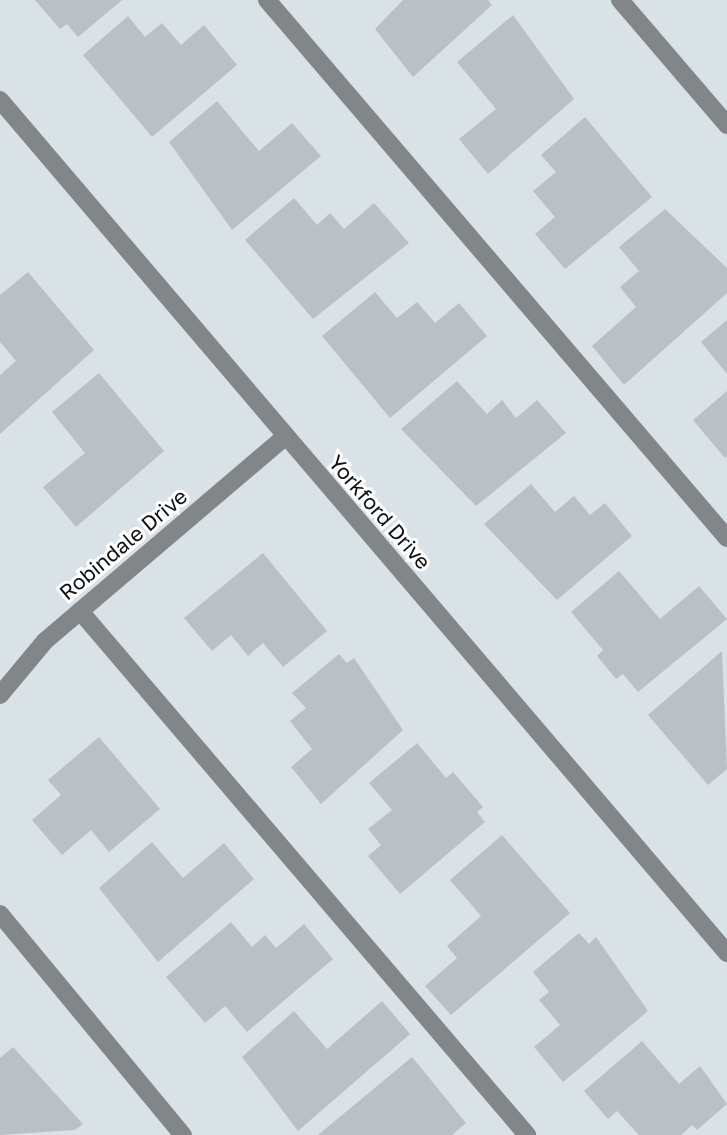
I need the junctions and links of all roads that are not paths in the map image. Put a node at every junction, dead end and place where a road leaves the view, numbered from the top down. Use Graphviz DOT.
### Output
graph roads {
  1 [pos="267,0"];
  2 [pos="620,0"];
  3 [pos="0,100"];
  4 [pos="727,125"];
  5 [pos="285,437"];
  6 [pos="727,538"];
  7 [pos="80,611"];
  8 [pos="0,695"];
  9 [pos="0,914"];
  10 [pos="727,953"];
  11 [pos="183,1135"];
  12 [pos="527,1135"];
  1 -- 6 [label="street"];
  2 -- 4 [label="street"];
  3 -- 5 [label="street, Yorkford Drive"];
  5 -- 7 [label="street, Robindale Drive"];
  5 -- 10 [label="street, Yorkford Drive"];
  7 -- 8 [label="street, Robindale Drive"];
  7 -- 12 [label="street"];
  9 -- 11 [label="street"];
}
